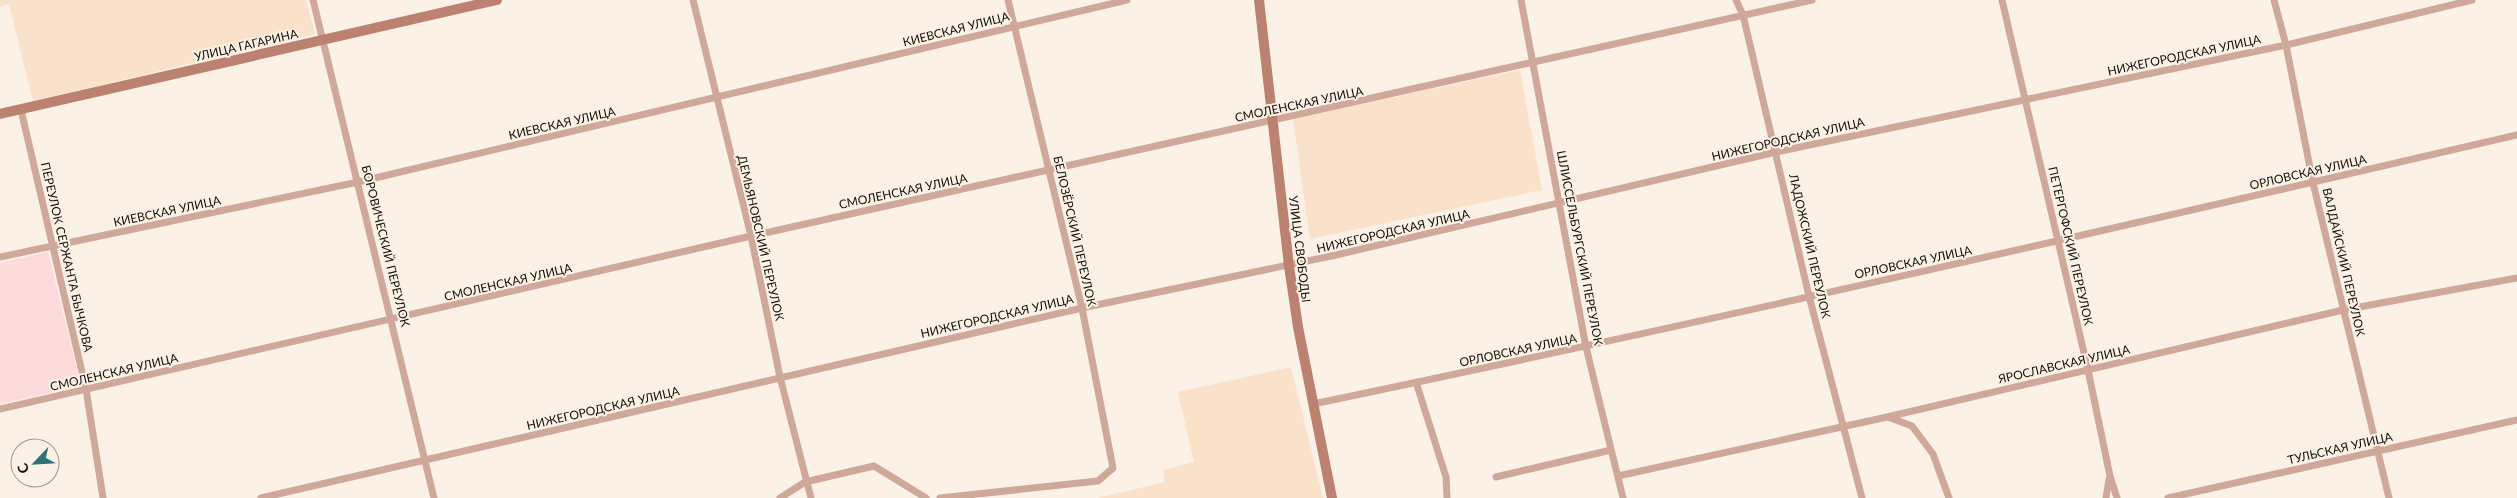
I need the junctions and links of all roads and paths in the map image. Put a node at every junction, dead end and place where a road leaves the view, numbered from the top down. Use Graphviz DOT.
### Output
graph roads {
  1 [pos="313,0"];
  2 [pos="497,0"];
  3 [pos="693,0"];
  4 [pos="1008,0"];
  5 [pos="1127,0"];
  6 [pos="1259,0"];
  7 [pos="1521,0"];
  8 [pos="1736,0"];
  9 [pos="1812,0"];
  10 [pos="2002,0"];
  11 [pos="2274,0"];
  12 [pos="2472,0"];
  13 [pos="1743,15"];
  14 [pos="1014,26"];
  15 [pos="322,40"];
  16 [pos="2286,45"];
  17 [pos="1533,64"];
  18 [pos="717,98"];
  19 [pos="2024,99"];
  20 [pos="21,110"];
  21 [pos="0,114"];
  22 [pos="1272,121"];
  23 [pos="2517,135"];
  24 [pos="1776,152"];
  25 [pos="1049,171"];
  26 [pos="358,182"];
  27 [pos="2314,182"];
  28 [pos="1560,204"];
  29 [pos="751,236"];
  30 [pos="2059,242"];
  31 [pos="52,247"];
  32 [pos="0,257"];
  33 [pos="1288,266"];
  34 [pos="2517,278"];
  35 [pos="1809,296"];
  36 [pos="1082,308"];
  37 [pos="2343,310"];
  38 [pos="392,320"];
  39 [pos="1586,347"];
  40 [pos="2088,370"];
  41 [pos="780,377"];
  42 [pos="1416,382"];
  43 [pos="86,390"];
  44 [pos="1313,404"];
  45 [pos="0,409"];
  46 [pos="1887,417"];
  47 [pos="2517,420"];
  48 [pos="1843,426"];
  49 [pos="1611,450"];
  50 [pos="2377,451"];
  51 [pos="426,461"];
  52 [pos="1618,476"];
  53 [pos="2110,476"];
  54 [pos="1496,477"];
  55 [pos="805,482"];
  56 [pos="103,498"];
  57 [pos="261,498"];
  58 [pos="434,498"];
  59 [pos="780,498"];
  60 [pos="811,498"];
  61 [pos="926,498"];
  62 [pos="940,498"];
  63 [pos="1332,498"];
  64 [pos="1447,498"];
  65 [pos="1623,498"];
  66 [pos="1862,498"];
  67 [pos="1949,498"];
  68 [pos="2106,498"];
  69 [pos="2117,498"];
  70 [pos="2168,498"];
  71 [pos="2389,498"];
  1 -- 15 [label="street, БОРОВИЧЕСКИЙ ПЕРЕУЛОК"];
  2 -- 15 [label="street, УЛИЦА ГАГАРИНА"];
  3 -- 18 [label="street, ДЕМЬЯНОВСКИЙ ПЕРЕУЛОК"];
  4 -- 14 [label="street, БЕЛОЗЁРСКИЙ ПЕРЕУЛОК"];
  5 -- 14 [label="street, КИЕВСКАЯ УЛИЦА"];
  6 -- 22 [label="street, УЛИЦА СВОБОДЫ"];
  7 -- 17 [label="street, ШЛИССЕЛЬБУРГСКИЙ ПЕРЕУЛОК"];
  8 -- 13 [label="street, ЛАДОЖСКИЙ ПЕРЕУЛОК"];
  9 -- 13 [label="street, СМОЛЕНСКАЯ УЛИЦА"];
  10 -- 19 [label="street, ПЕТЕРГОФСКИЙ ПЕРЕУЛОК"];
  11 -- 16 [label="street, ВАЛДАЙСКИЙ ПЕРЕУЛОК"];
  12 -- 16 [label="street, НИЖЕГОРОДСКАЯ УЛИЦА"];
  13 -- 17 [label="street, СМОЛЕНСКАЯ УЛИЦА"];
  13 -- 24 [label="street, ЛАДОЖСКИЙ ПЕРЕУЛОК"];
  14 -- 18 [label="street, КИЕВСКАЯ УЛИЦА"];
  14 -- 25 [label="street, БЕЛОЗЁРСКИЙ ПЕРЕУЛОК"];
  15 -- 20 [label="street, УЛИЦА ГАГАРИНА"];
  15 -- 26 [label="street, БОРОВИЧЕСКИЙ ПЕРЕУЛОК"];
  16 -- 19 [label="street, НИЖЕГОРОДСКАЯ УЛИЦА"];
  16 -- 27 [label="street, ВАЛДАЙСКИЙ ПЕРЕУЛОК"];
  17 -- 22 [label="street, СМОЛЕНСКАЯ УЛИЦА"];
  17 -- 28 [label="street, ШЛИССЕЛЬБУРГСКИЙ ПЕРЕУЛОК"];
  18 -- 26 [label="street, КИЕВСКАЯ УЛИЦА"];
  18 -- 29 [label="street, ДЕМЬЯНОВСКИЙ ПЕРЕУЛОК"];
  19 -- 24 [label="street, НИЖЕГОРОДСКАЯ УЛИЦА"];
  19 -- 30 [label="street, ПЕТЕРГОФСКИЙ ПЕРЕУЛОК"];
  20 -- 21 [label="street, УЛИЦА ГАГАРИНА"];
  20 -- 31 [label="street, ПЕРЕУЛОК СЕРЖАНТА БЫЧКОВА"];
  22 -- 25 [label="street, СМОЛЕНСКАЯ УЛИЦА"];
  22 -- 33 [label="street, УЛИЦА СВОБОДЫ"];
  23 -- 27 [label="street, ОРЛОВСКАЯ УЛИЦА"];
  24 -- 28 [label="street, НИЖЕГОРОДСКАЯ УЛИЦА"];
  24 -- 35 [label="street, ЛАДОЖСКИЙ ПЕРЕУЛОК"];
  25 -- 29 [label="street, СМОЛЕНСКАЯ УЛИЦА"];
  25 -- 36 [label="street, БЕЛОЗЁРСКИЙ ПЕРЕУЛОК"];
  26 -- 31 [label="street, КИЕВСКАЯ УЛИЦА"];
  26 -- 38 [label="street, БОРОВИЧЕСКИЙ ПЕРЕУЛОК"];
  27 -- 30 [label="street, ОРЛОВСКАЯ УЛИЦА"];
  27 -- 37 [label="street, ВАЛДАЙСКИЙ ПЕРЕУЛОК"];
  28 -- 33 [label="street, НИЖЕГОРОДСКАЯ УЛИЦА"];
  28 -- 39 [label="street, ШЛИССЕЛЬБУРГСКИЙ ПЕРЕУЛОК"];
  29 -- 38 [label="street, СМОЛЕНСКАЯ УЛИЦА"];
  29 -- 41 [label="street, ДЕМЬЯНОВСКИЙ ПЕРЕУЛОК"];
  30 -- 35 [label="street, ОРЛОВСКАЯ УЛИЦА"];
  30 -- 40 [label="street, ПЕТЕРГОФСКИЙ ПЕРЕУЛОК"];
  31 -- 32 [label="street, КИЕВСКАЯ УЛИЦА"];
  31 -- 43 [label="street, ПЕРЕУЛОК СЕРЖАНТА БЫЧКОВА"];
  33 -- 36 [label="street, НИЖЕГОРОДСКАЯ УЛИЦА"];
  33 -- 44 [label="street, УЛИЦА СВОБОДЫ"];
  34 -- 37 [label="street, ЯРОСЛАВСКАЯ УЛИЦА"];
  35 -- 39 [label="street, ОРЛОВСКАЯ УЛИЦА"];
  35 -- 48 [label="street, ЛАДОЖСКИЙ ПЕРЕУЛОК"];
  36 -- 41 [label="street, НИЖЕГОРОДСКАЯ УЛИЦА"];
  36 -- 62 [label="street, БЕЛОЗЁРСКИЙ ПЕРЕУЛОК"];
  37 -- 40 [label="street, ЯРОСЛАВСКАЯ УЛИЦА"];
  37 -- 50 [label="street, ВАЛДАЙСКИЙ ПЕРЕУЛОК"];
  38 -- 43 [label="street, СМОЛЕНСКАЯ УЛИЦА"];
  38 -- 51 [label="street, БОРОВИЧЕСКИЙ ПЕРЕУЛОК"];
  39 -- 42 [label="street, ОРЛОВСКАЯ УЛИЦА"];
  39 -- 49 [label="street, ШЛИССЕЛЬБУРГСКИЙ ПЕРЕУЛОК"];
  40 -- 46 [label="street, ЯРОСЛАВСКАЯ УЛИЦА"];
  40 -- 53 [label="street, ПЕТЕРГОФСКИЙ ПЕРЕУЛОК"];
  41 -- 51 [label="street, НИЖЕГОРОДСКАЯ УЛИЦА"];
  41 -- 55 [label="street, ДЕМЬЯНОВСКИЙ ПЕРЕУЛОК"];
  42 -- 44 [label="street, ОРЛОВСКАЯ УЛИЦА"];
  42 -- 64 [label="street"];
  43 -- 45 [label="street, СМОЛЕНСКАЯ УЛИЦА"];
  43 -- 56 [label="street, ПЕРЕУЛОК СЕРЖАНТА БЫЧКОВА"];
  44 -- 63 [label="street, УЛИЦА СВОБОДЫ"];
  46 -- 48 [label="street, ЯРОСЛАВСКАЯ УЛИЦА"];
  46 -- 67 [label="street"];
  47 -- 50 [label="street, ТУЛЬСКАЯ УЛИЦА"];
  48 -- 52 [label="street, ЯРОСЛАВСКАЯ УЛИЦА"];
  48 -- 66 [label="street, ЛАДОЖСКИЙ ПЕРЕУЛОК"];
  49 -- 52 [label="street, ШЛИССЕЛЬБУРГСКИЙ ПЕРЕУЛОК"];
  49 -- 54 [label="street"];
  50 -- 70 [label="street, ТУЛЬСКАЯ УЛИЦА"];
  50 -- 71 [label="street, ВАЛДАЙСКИЙ ПЕРЕУЛОК"];
  51 -- 57 [label="street, НИЖЕГОРОДСКАЯ УЛИЦА"];
  51 -- 58 [label="street, БОРОВИЧЕСКИЙ ПЕРЕУЛОК"];
  52 -- 65 [label="street, ШЛИССЕЛЬБУРГСКИЙ ПЕРЕУЛОК"];
  53 -- 68 [label="street"];
  53 -- 69 [label="street, ПЕТЕРГОФСКИЙ ПЕРЕУЛОК"];
  55 -- 59 [label="street"];
  55 -- 60 [label="street, ДЕМЬЯНОВСКИЙ ПЕРЕУЛОК"];
  55 -- 61 [label="street"];
}
